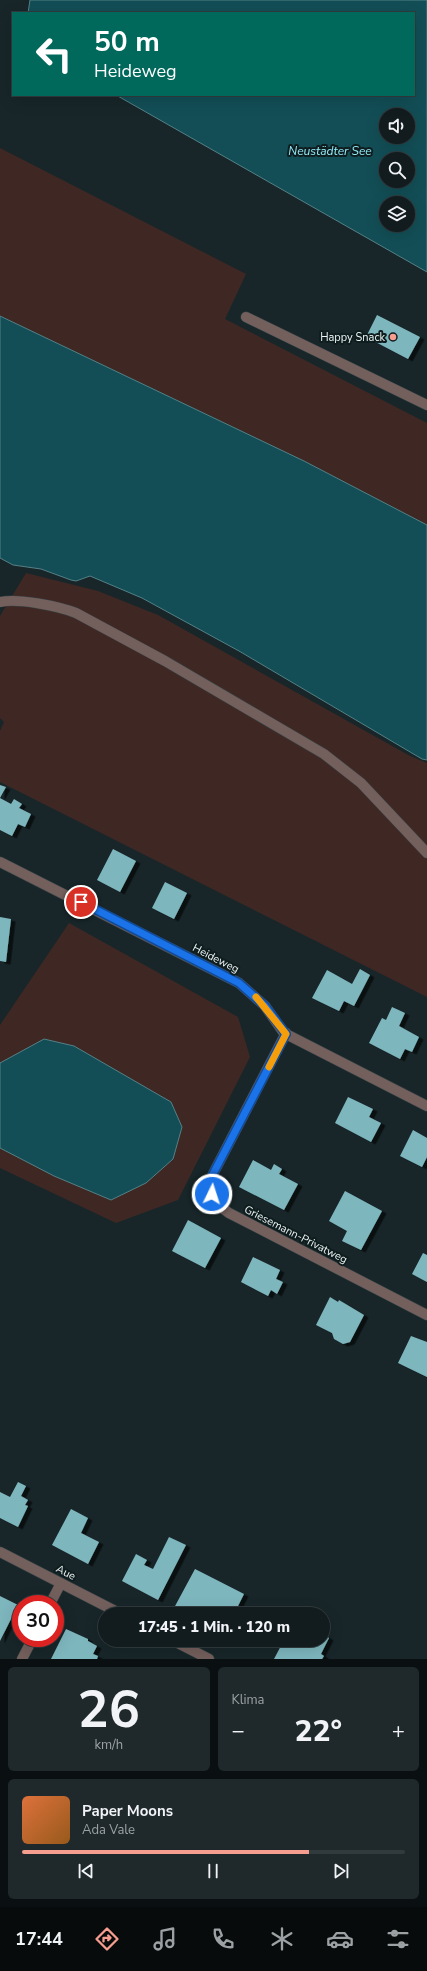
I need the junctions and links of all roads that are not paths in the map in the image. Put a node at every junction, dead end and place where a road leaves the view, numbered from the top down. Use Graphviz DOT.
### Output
graph roads {
  1 [pos="246,317"];
  2 [pos="427,405"];
  3 [pos="0,602"];
  4 [pos="427,853"];
  5 [pos="0,862"];
  6 [pos="286,1034"];
  7 [pos="427,1106"];
  8 [pos="427,1314"];
  9 [pos="0,1552"];
  10 [pos="61,1583"];
  11 [pos="55,1595"];
  12 [pos="107,1607"];
  13 [pos="28,1647"];
  14 [pos="186,1647"];
  15 [pos="22,1659"];
  16 [pos="209,1659"];
  1 -- 2 [label="street"];
  3 -- 4 [label="street"];
  5 -- 6 [label="street, Heideweg"];
  6 -- 7 [label="street, Heideweg"];
  6 -- 8 [label="street, Griesemann-Privatweg"];
  9 -- 10 [label="street, Aue"];
  10 -- 11 [label="street"];
  10 -- 12 [label="street, Aue"];
  13 -- 15 [label="street"];
  14 -- 16 [label="street"];
}
